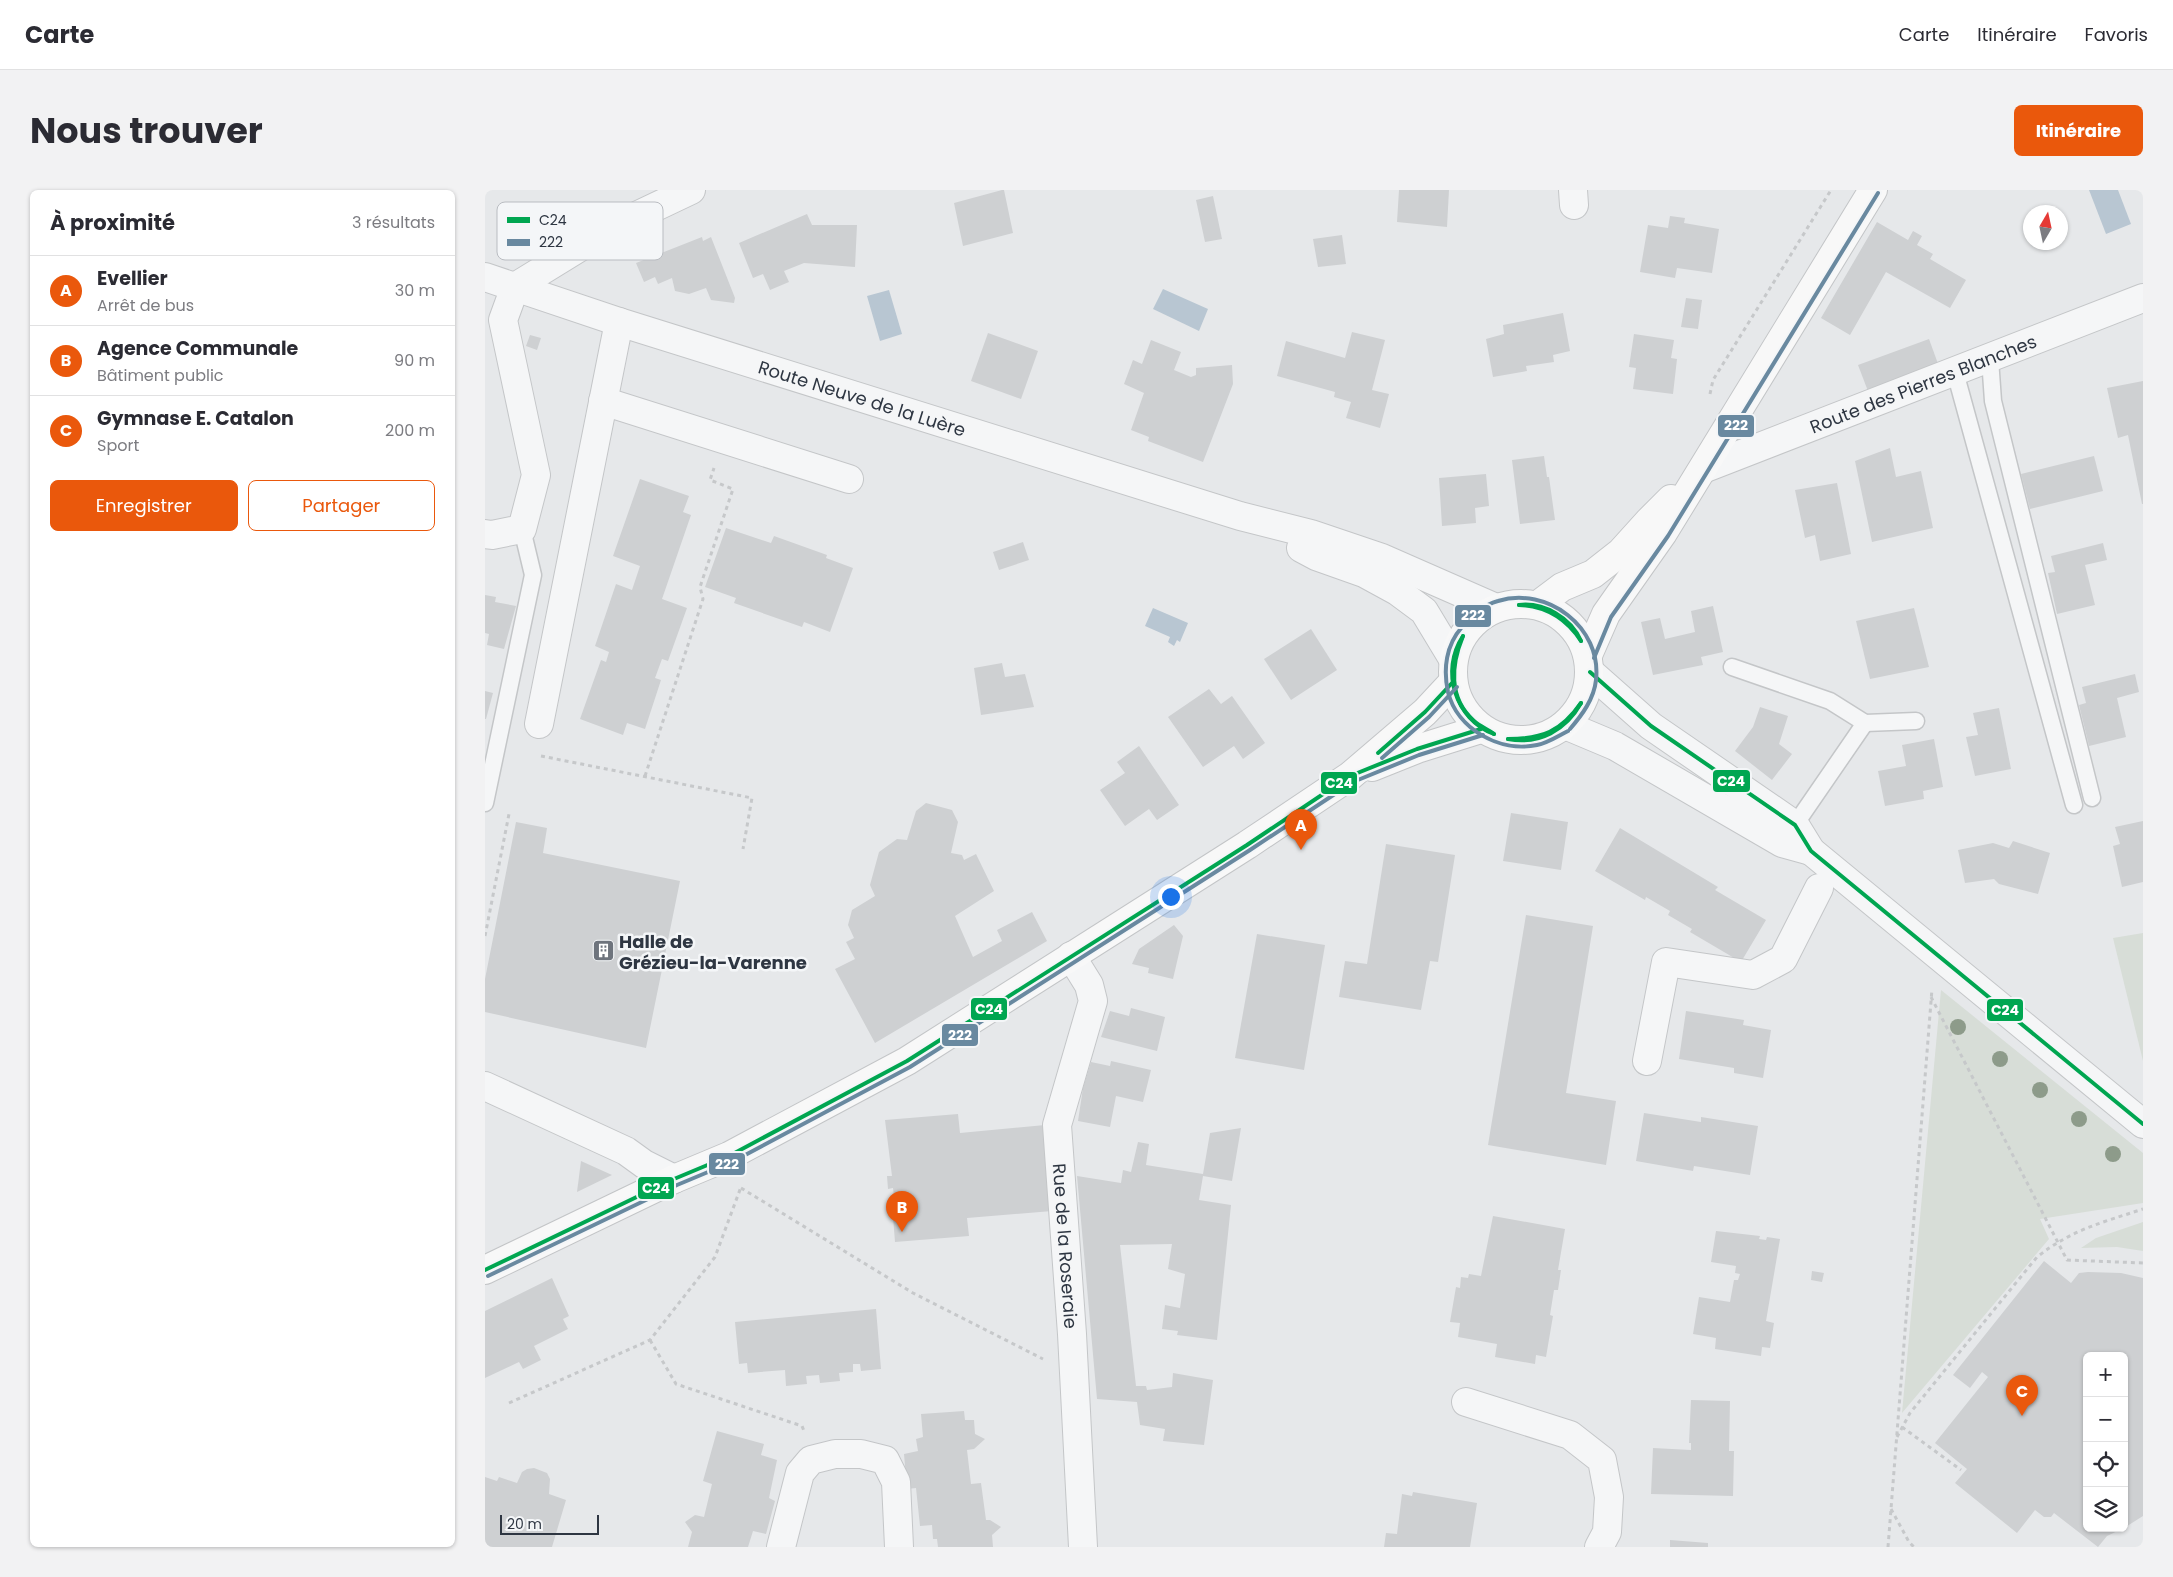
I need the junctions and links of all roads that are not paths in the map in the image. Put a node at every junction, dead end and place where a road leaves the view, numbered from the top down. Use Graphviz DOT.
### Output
graph roads {
  1 [pos="691,190"];
  2 [pos="1873,190"];
  3 [pos="663,203"];
  4 [pos="559,260"];
  5 [pos="485,278"];
  6 [pos="515,287"];
  7 [pos="2143,298"];
  8 [pos="619,322"];
  9 [pos="1990,359"];
  10 [pos="1955,372"];
  11 [pos="603,401"];
  12 [pos="1703,469"];
  13 [pos="849,479"];
  14 [pos="1240,516"];
  15 [pos="522,529"];
  16 [pos="485,534"];
  17 [pos="1538,605"];
  18 [pos="1496,608"];
  19 [pos="1589,663"];
  20 [pos="1732,667"];
  21 [pos="1452,671"];
  22 [pos="1916,721"];
  23 [pos="1865,723"];
  24 [pos="539,724"];
  25 [pos="1565,725"];
  26 [pos="1481,728"];
  27 [pos="1350,776"];
  28 [pos="2092,798"];
  29 [pos="485,803"];
  30 [pos="2074,805"];
  31 [pos="1789,834"];
  32 [pos="1819,888"];
  33 [pos="1071,956"];
  34 [pos="1647,1061"];
  35 [pos="485,1086"];
  36 [pos="2143,1124"];
  37 [pos="674,1179"];
  38 [pos="485,1270"];
  39 [pos="1466,1402"];
  40 [pos="781,1547"];
  41 [pos="899,1547"];
  42 [pos="1083,1547"];
  43 [pos="1599,1547"];
  1 -- 3 [label="street"];
  2 -- 12 [label="main road"];
  4 -- 6 [label="street"];
  5 -- 6 [label="street, Route Neuve de la Luère"];
  6 -- 8 [label="street, Route Neuve de la Luère"];
  6 -- 15 [label="street"];
  7 -- 9 [label="street, Route des Pierres Blanches"];
  8 -- 11 [label="street"];
  8 -- 14 [label="street, Route Neuve de la Luère"];
  9 -- 10 [label="street, Route des Pierres Blanches"];
  9 -- 28 [label="lane"];
  10 -- 12 [label="street, Route des Pierres Blanches"];
  10 -- 30 [label="lane"];
  11 -- 13 [label="street"];
  11 -- 24 [label="street"];
  12 -- 17 [label="main road"];
  12 -- 19 [label="main road"];
  14 -- 18 [label="street, Route Neuve de la Luère"];
  14 -- 21 [label="street, Route Neuve de la Luère"];
  15 -- 16 [label="street"];
  15 -- 29 [label="lane"];
  17 -- 18 [label="main road"];
  17 -- 19 [label="main road"];
  18 -- 21 [label="main road"];
  19 -- 25 [label="main road"];
  19 -- 31 [label="street"];
  20 -- 23 [label="lane"];
  21 -- 26 [label="main road"];
  21 -- 27 [label="main road"];
  22 -- 23 [label="lane"];
  23 -- 31 [label="lane"];
  25 -- 26 [label="main road"];
  25 -- 31 [label="street"];
  26 -- 27 [label="main road"];
  27 -- 33 [label="main road"];
  31 -- 36 [label="street"];
  32 -- 34 [label="street"];
  33 -- 37 [label="main road"];
  33 -- 42 [label="street, Rue de la Roseraie"];
  35 -- 37 [label="street"];
  37 -- 38 [label="main road"];
  39 -- 43 [label="street"];
  40 -- 41 [label="street"];
}
